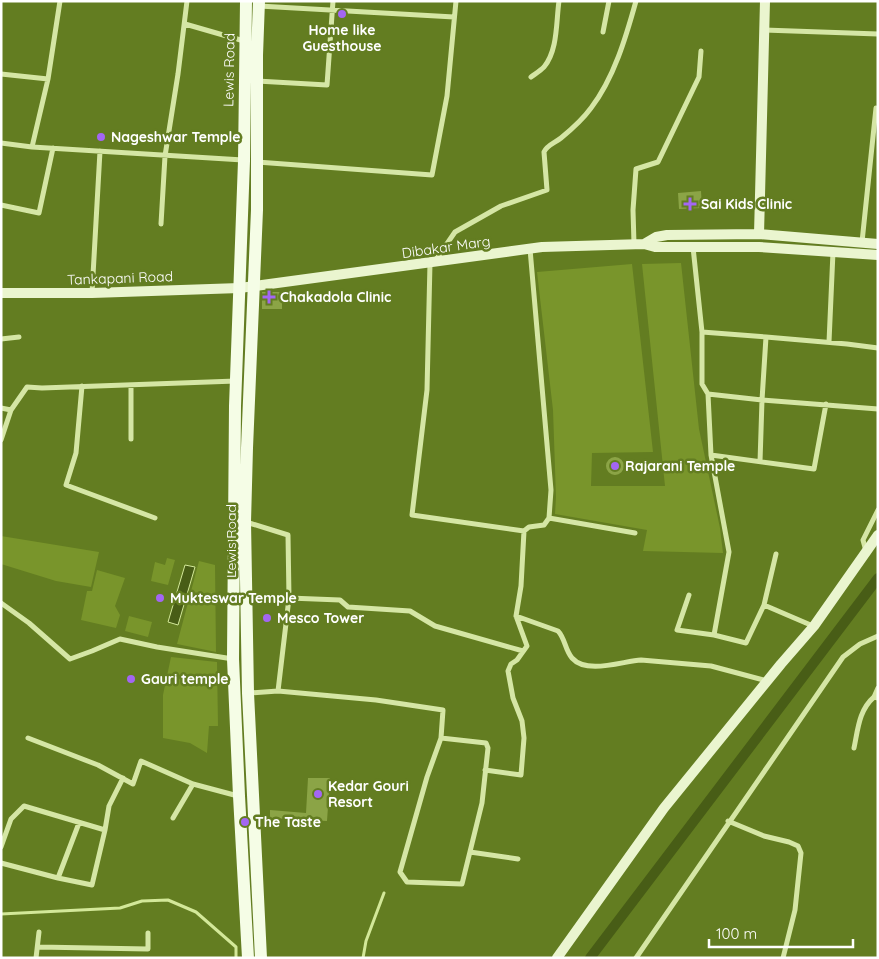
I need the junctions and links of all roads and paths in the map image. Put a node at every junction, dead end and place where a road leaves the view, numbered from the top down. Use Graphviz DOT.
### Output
graph roads {
  1 [pos="60,1"];
  2 [pos="187,1"];
  3 [pos="246,1"];
  4 [pos="333,1"];
  5 [pos="456,1"];
  6 [pos="559,1"];
  7 [pos="609,1"];
  8 [pos="636,1"];
  9 [pos="765,1"];
  10 [pos="258,4"];
  11 [pos="332,10"];
  12 [pos="454,17"];
  13 [pos="185,24"];
  14 [pos="764,30"];
  15 [pos="604,32"];
  16 [pos="878,34"];
  17 [pos="245,41"];
  18 [pos="701,51"];
  19 [pos="1,74"];
  20 [pos="531,77"];
  21 [pos="48,79"];
  22 [pos="257,81"];
  23 [pos="876,108"];
  24 [pos="1,143"];
  25 [pos="32,147"];
  26 [pos="53,148"];
  27 [pos="100,151"];
  28 [pos="165,156"];
  29 [pos="244,160"];
  30 [pos="257,162"];
  31 [pos="1,205"];
  32 [pos="161,224"];
  33 [pos="759,234"];
  34 [pos="862,242"];
  35 [pos="639,244"];
  36 [pos="878,244"];
  37 [pos="693,246"];
  38 [pos="530,249"];
  39 [pos="833,252"];
  40 [pos="878,255"];
  41 [pos="432,263"];
  42 [pos="253,286"];
  43 [pos="240,288"];
  44 [pos="1,293"];
  45 [pos="92,293"];
  46 [pos="702,332"];
  47 [pos="19,337"];
  48 [pos="766,337"];
  49 [pos="1,339"];
  50 [pos="829,342"];
  51 [pos="878,348"];
  52 [pos="236,380"];
  53 [pos="131,385"];
  54 [pos="82,386"];
  55 [pos="708,394"];
  56 [pos="762,400"];
  57 [pos="826,404"];
  58 [pos="1,408"];
  59 [pos="878,409"];
  60 [pos="11,410"];
  61 [pos="131,439"];
  62 [pos="1,440"];
  63 [pos="711,455"];
  64 [pos="760,462"];
  65 [pos="878,510"];
  66 [pos="155,518"];
  67 [pos="549,518"];
  68 [pos="246,522"];
  69 [pos="524,531"];
  70 [pos="635,533"];
  71 [pos="878,535"];
  72 [pos="867,551"];
  73 [pos="776,554"];
  74 [pos="689,595"];
  75 [pos="289,598"];
  76 [pos="1,603"];
  77 [pos="764,605"];
  78 [pos="516,616"];
  79 [pos="814,626"];
  80 [pos="714,635"];
  81 [pos="878,636"];
  82 [pos="523,650"];
  83 [pos="233,659"];
  84 [pos="767,681"];
  85 [pos="878,688"];
  86 [pos="278,691"];
  87 [pos="248,693"];
  88 [pos="876,697"];
  89 [pos="28,738"];
  90 [pos="441,738"];
  91 [pos="854,748"];
  92 [pos="485,770"];
  93 [pos="123,778"];
  94 [pos="193,784"];
  95 [pos="252,788"];
  96 [pos="238,796"];
  97 [pos="173,818"];
  98 [pos="728,821"];
  99 [pos="79,822"];
  100 [pos="105,830"];
  101 [pos="1,847"];
  102 [pos="470,852"];
  103 [pos="518,859"];
  104 [pos="1,863"];
  105 [pos="58,878"];
  106 [pos="39,932"];
  107 [pos="148,933"];
  108 [pos="38,947"];
  109 [pos="247,952"];
  110 [pos="260,953"];
  111 [pos="36,958"];
  112 [pos="558,958"];
  113 [pos="636,958"];
  114 [pos="783,958"];
  1 -- 21 [label="street"];
  2 -- 13 [label="street"];
  3 -- 17 [label="main road, Lewis Road"];
  4 -- 11 [label="street"];
  5 -- 12 [label="street"];
  6 -- 20 [label="street"];
  7 -- 15 [label="street"];
  8 -- 41 [label="street"];
  9 -- 14 [label="main road"];
  10 -- 11 [label="street"];
  10 -- 22 [label="main road, Lewis Road"];
  11 -- 12 [label="street"];
  11 -- 22 [label="street"];
  12 -- 30 [label="street"];
  13 -- 17 [label="street"];
  13 -- 28 [label="street"];
  14 -- 16 [label="street"];
  14 -- 33 [label="main road"];
  17 -- 29 [label="main road, Lewis Road"];
  18 -- 35 [label="street"];
  19 -- 21 [label="street"];
  21 -- 25 [label="street"];
  22 -- 30 [label="main road, Lewis Road"];
  23 -- 34 [label="street"];
  24 -- 25 [label="street"];
  25 -- 26 [label="street"];
  26 -- 27 [label="street"];
  26 -- 31 [label="street"];
  27 -- 28 [label="street"];
  27 -- 45 [label="street"];
  28 -- 29 [label="street"];
  28 -- 32 [label="street"];
  29 -- 43 [label="main road, Lewis Road"];
  30 -- 42 [label="main road, Lewis Road"];
  33 -- 34 [label="main road, Dibakar Marg"];
  33 -- 35 [label="main road, Dibakar Marg"];
  34 -- 36 [label="main road, Dibakar Marg"];
  35 -- 37 [label="main road, Dibakar Marg"];
  35 -- 38 [label="main road, Dibakar Marg"];
  37 -- 39 [label="main road, Dibakar Marg"];
  37 -- 46 [label="street"];
  38 -- 41 [label="main road, Dibakar Marg"];
  38 -- 67 [label="street"];
  39 -- 40 [label="main road, Dibakar Marg"];
  39 -- 50 [label="street"];
  41 -- 42 [label="main road, Dibakar Marg"];
  41 -- 69 [label="street"];
  42 -- 43 [label="main road, Dibakar Marg"];
  42 -- 68 [label="main road, Lewis Road"];
  43 -- 45 [label="main road, Tankapani Road"];
  43 -- 52 [label="main road, Lewis Road"];
  44 -- 45 [label="main road, Tankapani Road"];
  46 -- 48 [label="street"];
  46 -- 55 [label="street"];
  47 -- 49 [label="street"];
  48 -- 50 [label="street"];
  48 -- 56 [label="street"];
  50 -- 51 [label="street"];
  52 -- 53 [label="street"];
  52 -- 83 [label="main road, Lewis Road"];
  53 -- 54 [label="street"];
  53 -- 61 [label="street"];
  54 -- 60 [label="street"];
  54 -- 66 [label="street"];
  55 -- 56 [label="street"];
  55 -- 63 [label="street"];
  56 -- 57 [label="street"];
  56 -- 64 [label="street"];
  57 -- 59 [label="street"];
  57 -- 64 [label="street"];
  58 -- 60 [label="street"];
  60 -- 62 [label="street"];
  63 -- 64 [label="street"];
  63 -- 80 [label="street"];
  65 -- 72 [label="street"];
  67 -- 69 [label="street"];
  67 -- 70 [label="street"];
  68 -- 75 [label="street"];
  68 -- 87 [label="main road, Lewis Road"];
  69 -- 78 [label="street"];
  71 -- 72 [label="main road"];
  72 -- 79 [label="main road"];
  73 -- 77 [label="street"];
  74 -- 80 [label="street"];
  75 -- 82 [label="street"];
  75 -- 86 [label="street"];
  76 -- 83 [label="street"];
  77 -- 79 [label="street"];
  77 -- 80 [label="street"];
  78 -- 82 [label="street"];
  78 -- 84 [label="street"];
  79 -- 84 [label="main road"];
  81 -- 98 [label="street"];
  82 -- 92 [label="street"];
  83 -- 96 [label="main road, Lewis Road"];
  84 -- 112 [label="main road"];
  85 -- 88 [label="street"];
  86 -- 87 [label="street"];
  86 -- 90 [label="street"];
  87 -- 95 [label="main road, Lewis Road"];
  88 -- 91 [label="street"];
  89 -- 93 [label="street"];
  90 -- 92 [label="street"];
  90 -- 102 [label="street"];
  92 -- 102 [label="street"];
  93 -- 94 [label="street"];
  93 -- 100 [label="street"];
  94 -- 96 [label="street"];
  94 -- 97 [label="street"];
  95 -- 96 [label="street"];
  95 -- 110 [label="main road, Lewis Road"];
  96 -- 109 [label="main road, Lewis Road"];
  98 -- 113 [label="street"];
  98 -- 114 [label="street"];
  99 -- 100 [label="street"];
  99 -- 101 [label="street"];
  99 -- 105 [label="street"];
  100 -- 105 [label="street"];
  102 -- 103 [label="street"];
  104 -- 105 [label="street"];
  106 -- 108 [label="street"];
  107 -- 108 [label="street"];
  108 -- 111 [label="street"];
}
